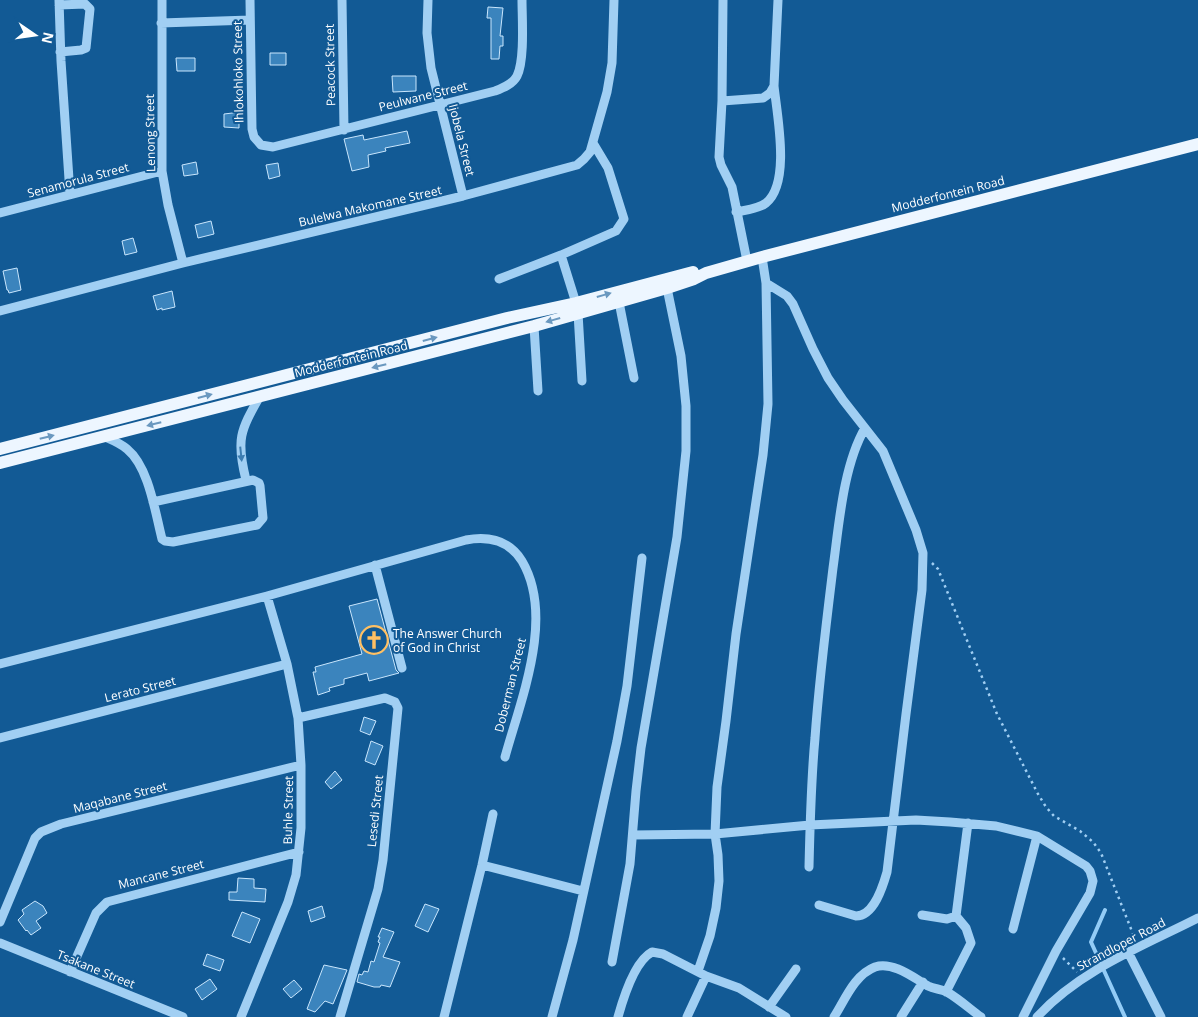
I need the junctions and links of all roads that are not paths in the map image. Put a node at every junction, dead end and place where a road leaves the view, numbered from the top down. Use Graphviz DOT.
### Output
graph roads {
  1 [pos="162,0"];
  2 [pos="250,0"];
  3 [pos="342,0"];
  4 [pos="428,0"];
  5 [pos="522,0"];
  6 [pos="614,0"];
  7 [pos="723,0"];
  8 [pos="778,0"];
  9 [pos="59,2"];
  10 [pos="250,20"];
  11 [pos="161,23"];
  12 [pos="60,52"];
  13 [pos="774,86"];
  14 [pos="722,101"];
  15 [pos="440,104"];
  16 [pos="344,130"];
  17 [pos="257,142"];
  18 [pos="593,143"];
  19 [pos="1198,144"];
  20 [pos="162,171"];
  21 [pos="70,194"];
  22 [pos="463,196"];
  23 [pos="736,212"];
  24 [pos="0,213"];
  25 [pos="561,255"];
  26 [pos="762,257"];
  27 [pos="747,261"];
  28 [pos="183,263"];
  29 [pos="706,273"];
  30 [pos="499,279"];
  31 [pos="766,283"];
  32 [pos="667,288"];
  33 [pos="619,302"];
  34 [pos="577,308"];
  35 [pos="0,311"];
  36 [pos="534,326"];
  37 [pos="634,378"];
  38 [pos="582,381"];
  39 [pos="538,391"];
  40 [pos="260,396"];
  41 [pos="865,428"];
  42 [pos="103,436"];
  43 [pos="0,449"];
  44 [pos="0,463"];
  45 [pos="246,480"];
  46 [pos="152,502"];
  47 [pos="642,558"];
  48 [pos="375,566"];
  49 [pos="267,596"];
  50 [pos="0,664"];
  51 [pos="287,664"];
  52 [pos="402,668"];
  53 [pos="298,718"];
  54 [pos="0,738"];
  55 [pos="505,757"];
  56 [pos="301,765"];
  57 [pos="492,814"];
  58 [pos="893,822"];
  59 [pos="968,823"];
  60 [pos="810,825"];
  61 [pos="715,834"];
  62 [pos="633,835"];
  63 [pos="1037,836"];
  64 [pos="300,852"];
  65 [pos="482,865"];
  66 [pos="809,867"];
  67 [pos="583,891"];
  68 [pos="819,904"];
  69 [pos="922,915"];
  70 [pos="956,916"];
  71 [pos="1198,918"];
  72 [pos="0,922"];
  73 [pos="1013,929"];
  74 [pos="0,943"];
  75 [pos="1128,952"];
  76 [pos="612,962"];
  77 [pos="796,969"];
  78 [pos="70,972"];
  79 [pos="702,973"];
  80 [pos="923,982"];
  81 [pos="946,992"];
  82 [pos="772,1011"];
  83 [pos="183,1017"];
  84 [pos="241,1017"];
  85 [pos="340,1017"];
  86 [pos="444,1017"];
  87 [pos="552,1017"];
  88 [pos="618,1017"];
  89 [pos="687,1017"];
  90 [pos="786,1017"];
  91 [pos="834,1017"];
  92 [pos="901,1017"];
  93 [pos="981,1017"];
  94 [pos="1023,1017"];
  95 [pos="1037,1017"];
  96 [pos="1161,1017"];
  1 -- 11 [label="street, Lenong Street"];
  2 -- 10 [label="street, Ihlokohloko Street"];
  3 -- 16 [label="street, Peacock Street"];
  4 -- 15 [label="street, Ijobela Street"];
  5 -- 15 [label="street, Peulwane Street"];
  6 -- 18 [label="street, Bulelwa Makomane Street"];
  7 -- 14 [label="street"];
  8 -- 13 [label="street"];
  9 -- 12 [label="street"];
  9 -- 12 [label="street"];
  10 -- 11 [label="street"];
  10 -- 17 [label="street, Ihlokohloko Street"];
  11 -- 20 [label="street, Lenong Street"];
  12 -- 21 [label="street"];
  13 -- 14 [label="street"];
  13 -- 23 [label="street"];
  14 -- 23 [label="street"];
  15 -- 16 [label="street, Peulwane Street"];
  15 -- 22 [label="street, Ijobela Street"];
  16 -- 17 [label="street, Peulwane Street"];
  18 -- 22 [label="street, Bulelwa Makomane Street"];
  18 -- 25 [label="street"];
  19 -- 26 [label="main road, Modderfontein Road"];
  20 -- 21 [label="street, Senamorula Street"];
  20 -- 28 [label="street, Lenong Street"];
  21 -- 24 [label="street, Senamorula Street"];
  22 -- 28 [label="street, Bulelwa Makomane Street"];
  23 -- 27 [label="street"];
  25 -- 30 [label="street"];
  25 -- 34 [label="street"];
  26 -- 27 [label="main road, Modderfontein Road"];
  26 -- 31 [label="street"];
  27 -- 29 [label="main road, Modderfontein Road"];
  28 -- 35 [label="street, Bulelwa Makomane Street"];
  29 -- 32 [label="main road, Modderfontein Road"];
  34 -- 29 [label="main road, Modderfontein Road, one-way"];
  31 -- 41 [label="street"];
  31 -- 61 [label="street"];
  32 -- 33 [label="main road, Modderfontein Road"];
  32 -- 62 [label="street"];
  33 -- 34 [label="main road, Modderfontein Road"];
  33 -- 37 [label="street"];
  34 -- 36 [label="main road, Modderfontein Road, one-way"];
  34 -- 38 [label="street"];
  43 -- 34 [label="main road, Modderfontein Road, one-way"];
  36 -- 39 [label="street"];
  36 -- 40 [label="main road, Modderfontein Road, one-way"];
  40 -- 42 [label="main road, Modderfontein Road, one-way"];
  40 -- 45 [label="street, one-way"];
  41 -- 58 [label="street"];
  41 -- 60 [label="street"];
  42 -- 44 [label="main road, Modderfontein Road"];
  42 -- 46 [label="street"];
  45 -- 46 [label="street"];
  45 -- 46 [label="street"];
  47 -- 67 [label="street"];
  48 -- 49 [label="street"];
  48 -- 52 [label="street"];
  48 -- 55 [label="street, Doberman Street"];
  49 -- 50 [label="street"];
  49 -- 51 [label="street, Buhle Street"];
  51 -- 53 [label="street, Buhle Street"];
  51 -- 54 [label="street, Lerato Street"];
  53 -- 56 [label="street, Buhle Street"];
  53 -- 85 [label="street, Lesedi Street"];
  56 -- 64 [label="street, Buhle Street"];
  56 -- 72 [label="street, Maqabane Street"];
  57 -- 65 [label="street"];
  58 -- 59 [label="street"];
  58 -- 60 [label="street"];
  58 -- 68 [label="street"];
  59 -- 63 [label="street"];
  59 -- 70 [label="street"];
  60 -- 61 [label="street"];
  60 -- 66 [label="street"];
  61 -- 62 [label="street"];
  61 -- 79 [label="street"];
  62 -- 76 [label="street"];
  63 -- 73 [label="street"];
  63 -- 94 [label="street"];
  64 -- 78 [label="street, Mancane Street"];
  64 -- 84 [label="street, Buhle Street"];
  65 -- 67 [label="street"];
  65 -- 86 [label="street"];
  67 -- 87 [label="street"];
  69 -- 70 [label="street"];
  70 -- 81 [label="street"];
  71 -- 75 [label="street, Strandloper Road"];
  74 -- 78 [label="street, Tsakane Street"];
  75 -- 95 [label="street, Strandloper Road"];
  75 -- 96 [label="street"];
  77 -- 82 [label="street"];
  78 -- 83 [label="street, Tsakane Street"];
  79 -- 82 [label="street"];
  79 -- 88 [label="street"];
  79 -- 89 [label="street"];
  80 -- 81 [label="street"];
  80 -- 91 [label="street"];
  80 -- 92 [label="street"];
  81 -- 93 [label="street"];
  82 -- 90 [label="street"];
}
